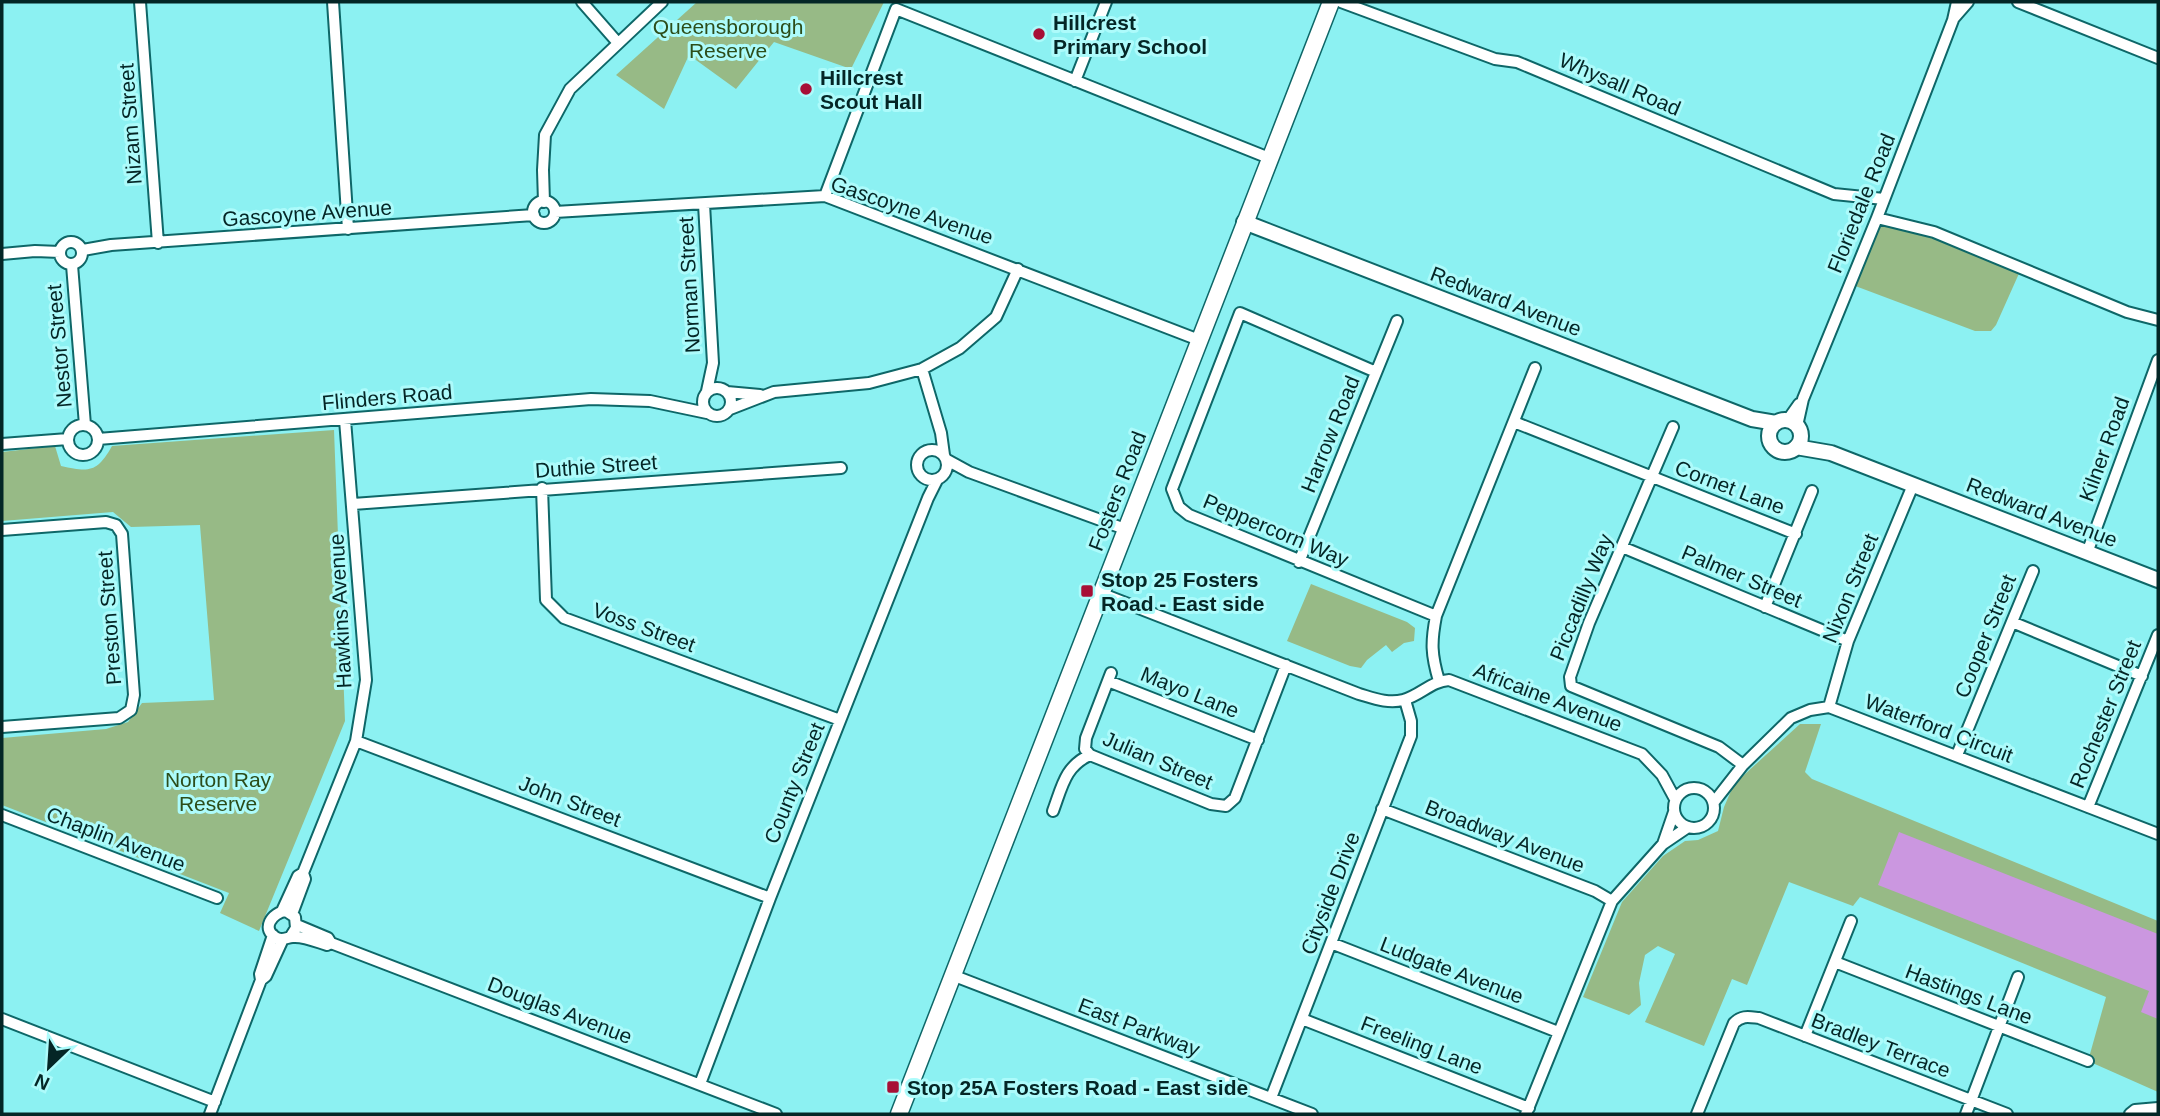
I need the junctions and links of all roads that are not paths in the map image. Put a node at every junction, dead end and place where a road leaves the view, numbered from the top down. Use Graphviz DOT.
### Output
graph roads {
  1 [pos="140,2"];
  2 [pos="334,2"];
  3 [pos="582,2"];
  4 [pos="662,2"];
  5 [pos="1106,2"];
  6 [pos="1331,2"];
  7 [pos="1341,2"];
  8 [pos="1957,2"];
  9 [pos="1968,2"];
  10 [pos="2018,2"];
  11 [pos="1953,20"];
  12 [pos="618,43"];
  13 [pos="2158,58"];
  14 [pos="1075,81"];
  15 [pos="1269,158"];
  16 [pos="825,196"];
  17 [pos="1884,199"];
  18 [pos="544,202"];
  19 [pos="704,204"];
  20 [pos="555,212"];
  21 [pos="534,215"];
  22 [pos="1877,218"];
  23 [pos="1244,222"];
  24 [pos="348,229"];
  25 [pos="158,243"];
  26 [pos="83,250"];
  27 [pos="60,252"];
  28 [pos="2,254"];
  29 [pos="72,265"];
  30 [pos="1018,269"];
  31 [pos="2158,320"];
  32 [pos="1396,321"];
  33 [pos="1199,340"];
  34 [pos="2158,360"];
  35 [pos="713,363"];
  36 [pos="922,369"];
  37 [pos="1535,369"];
  38 [pos="1376,372"];
  39 [pos="725,390"];
  40 [pos="705,394"];
  41 [pos="763,395"];
  42 [pos="678,405"];
  43 [pos="730,408"];
  44 [pos="707,413"];
  45 [pos="345,419"];
  46 [pos="1752,419"];
  47 [pos="1514,422"];
  48 [pos="85,425"];
  49 [pos="1790,425"];
  50 [pos="1673,427"];
  51 [pos="941,433"];
  52 [pos="68,439"];
  53 [pos="98,439"];
  54 [pos="1770,440"];
  55 [pos="2,444"];
  56 [pos="1796,447"];
  57 [pos="925,452"];
  58 [pos="1831,453"];
  59 [pos="945,458"];
  60 [pos="841,468"];
  61 [pos="969,472"];
  62 [pos="941,477"];
  63 [pos="1651,477"];
  64 [pos="924,478"];
  65 [pos="1913,485"];
  66 [pos="542,488"];
  67 [pos="1812,491"];
  68 [pos="928,498"];
  69 [pos="353,504"];
  70 [pos="1125,529"];
  71 [pos="2,530"];
  72 [pos="1796,534"];
  73 [pos="1622,547"];
  74 [pos="2087,553"];
  75 [pos="1299,562"];
  76 [pos="2033,571"];
  77 [pos="2158,580"];
  78 [pos="1100,593"];
  79 [pos="1765,607"];
  80 [pos="1436,615"];
  81 [pos="2012,622"];
  82 [pos="2158,635"];
  83 [pos="1848,641"];
  84 [pos="1286,665"];
  85 [pos="2141,676"];
  86 [pos="1110,677"];
  87 [pos="1438,681"];
  88 [pos="1405,700"];
  89 [pos="1829,707"];
  90 [pos="840,720"];
  91 [pos="2,727"];
  92 [pos="1258,740"];
  93 [pos="356,741"];
  94 [pos="1090,755"];
  95 [pos="1957,755"];
  96 [pos="1743,765"];
  97 [pos="1662,775"];
  98 [pos="1726,784"];
  99 [pos="1696,788"];
  100 [pos="1675,799"];
  101 [pos="1714,802"];
  102 [pos="2088,807"];
  103 [pos="1382,809"];
  104 [pos="1052,811"];
  105 [pos="1674,812"];
  106 [pos="2,815"];
  107 [pos="1688,827"];
  108 [pos="2158,834"];
  109 [pos="1663,844"];
  110 [pos="217,898"];
  111 [pos="770,898"];
  112 [pos="1612,901"];
  113 [pos="290,917"];
  114 [pos="1852,921"];
  115 [pos="282,937"];
  116 [pos="331,943"];
  117 [pos="1331,943"];
  118 [pos="1835,962"];
  119 [pos="952,975"];
  120 [pos="2018,977"];
  121 [pos="2,1019"];
  122 [pos="1302,1019"];
  123 [pos="2000,1027"];
  124 [pos="1558,1032"];
  125 [pos="1805,1036"];
  126 [pos="2088,1061"];
  127 [pos="700,1084"];
  128 [pos="1272,1098"];
  129 [pos="1972,1100"];
  130 [pos="215,1102"];
  131 [pos="2158,1108"];
  132 [pos="1528,1111"];
  133 [pos="210,1114"];
  134 [pos="776,1114"];
  135 [pos="899,1114"];
  136 [pos="1312,1114"];
  137 [pos="1697,1114"];
  138 [pos="1966,1114"];
  139 [pos="2007,1114"];
  140 [pos="2130,1114"];
  1 -- 25 [label="street, Nizam Street"];
  2 -- 24 [label="street"];
  3 -- 12 [label="street"];
  4 -- 12 [label="street"];
  5 -- 14 [label="street"];
  6 -- 15 [label="main road, Fosters Road"];
  7 -- 17 [label="street, Whysall Road"];
  8 -- 11 [label="street, Floriedale Road"];
  9 -- 11 [label="street, Floriedale Road"];
  10 -- 13 [label="street"];
  11 -- 17 [label="street, Floriedale Road"];
  12 -- 18 [label="street"];
  14 -- 15 [label="street"];
  14 -- 16 [label="street"];
  15 -- 23 [label="main road, Fosters Road"];
  16 -- 19 [label="street, Gascoyne Avenue"];
  16 -- 30 [label="street, Gascoyne Avenue"];
  17 -- 22 [label="street, Floriedale Road"];
  18 -- 20 [label="street"];
  18 -- 21 [label="street"];
  19 -- 20 [label="street, Gascoyne Avenue"];
  19 -- 35 [label="street, Norman Street"];
  20 -- 21 [label="street"];
  21 -- 24 [label="street, Gascoyne Avenue"];
  22 -- 31 [label="street"];
  22 -- 49 [label="street, Floriedale Road"];
  23 -- 33 [label="main road, Fosters Road"];
  23 -- 46 [label="street, Redward Avenue"];
  24 -- 25 [label="street, Gascoyne Avenue"];
  25 -- 26 [label="street, Gascoyne Avenue"];
  26 -- 27 [label="street"];
  26 -- 29 [label="street"];
  27 -- 28 [label="street"];
  27 -- 29 [label="street"];
  29 -- 48 [label="street, Nestor Street"];
  30 -- 33 [label="street, Gascoyne Avenue"];
  30 -- 36 [label="street"];
  32 -- 38 [label="street, Harrow Road"];
  33 -- 70 [label="main road, Fosters Road"];
  34 -- 74 [label="street, Kilner Road"];
  35 -- 39 [label="street, Norman Street"];
  35 -- 40 [label="street, Norman Street"];
  36 -- 41 [label="street"];
  36 -- 51 [label="street"];
  37 -- 47 [label="street"];
  38 -- 75 [label="street, Harrow Road"];
  38 -- 75 [label="street, Peppercorn Way"];
  39 -- 40 [label="street"];
  39 -- 41 [label="street"];
  39 -- 43 [label="street"];
  40 -- 42 [label="street, Flinders Road"];
  40 -- 44 [label="street"];
  41 -- 43 [label="street"];
  42 -- 44 [label="street, Flinders Road"];
  42 -- 45 [label="street, Flinders Road"];
  43 -- 44 [label="street"];
  45 -- 53 [label="street, Flinders Road"];
  45 -- 69 [label="street, Hawkins Avenue"];
  46 -- 49 [label="street, Redward Avenue"];
  46 -- 54 [label="street, Redward Avenue"];
  47 -- 63 [label="street, Cornet Lane"];
  47 -- 80 [label="street"];
  48 -- 52 [label="street"];
  48 -- 53 [label="street"];
  49 -- 54 [label="street"];
  49 -- 56 [label="street"];
  49 -- 58 [label="street, Redward Avenue"];
  50 -- 63 [label="street, Piccadilly Way"];
  51 -- 57 [label="street"];
  51 -- 59 [label="street"];
  52 -- 53 [label="street"];
  52 -- 55 [label="street"];
  54 -- 56 [label="street"];
  56 -- 58 [label="street, Redward Avenue"];
  57 -- 59 [label="street"];
  57 -- 64 [label="street"];
  58 -- 65 [label="street, Redward Avenue"];
  59 -- 61 [label="street"];
  59 -- 62 [label="street"];
  60 -- 66 [label="street, Duthie Street"];
  61 -- 62 [label="street"];
  61 -- 70 [label="street"];
  62 -- 64 [label="street"];
  62 -- 68 [label="street, County Street"];
  63 -- 72 [label="street, Cornet Lane"];
  63 -- 73 [label="street, Piccadilly Way"];
  64 -- 68 [label="street"];
  65 -- 74 [label="street, Redward Avenue"];
  65 -- 83 [label="street, Nixon Street"];
  66 -- 69 [label="street, Duthie Street"];
  66 -- 90 [label="street, Voss Street"];
  67 -- 72 [label="street"];
  68 -- 90 [label="street, County Street"];
  69 -- 93 [label="street, Hawkins Avenue"];
  70 -- 78 [label="main road, Fosters Road"];
  71 -- 91 [label="street, Preston Street"];
  72 -- 79 [label="street"];
  73 -- 79 [label="street, Palmer Street"];
  73 -- 96 [label="street, Piccadilly Way"];
  74 -- 77 [label="street, Redward Avenue"];
  75 -- 80 [label="street, Peppercorn Way"];
  76 -- 81 [label="street, Cooper Street"];
  78 -- 84 [label="street"];
  78 -- 119 [label="main road, Fosters Road"];
  79 -- 83 [label="street, Palmer Street"];
  80 -- 87 [label="street"];
  81 -- 85 [label="street"];
  81 -- 95 [label="street, Cooper Street"];
  82 -- 85 [label="street, Rochester Street"];
  83 -- 89 [label="street, Nixon Street"];
  84 -- 88 [label="street"];
  84 -- 92 [label="street, Julian Street"];
  85 -- 102 [label="street, Rochester Street"];
  86 -- 92 [label="street, Mayo Lane"];
  86 -- 94 [label="street, Julian Street"];
  87 -- 88 [label="street, Africaine Avenue"];
  87 -- 97 [label="street, Africaine Avenue"];
  88 -- 103 [label="street, Cityside Drive"];
  89 -- 95 [label="street, Waterford Circuit"];
  89 -- 96 [label="street"];
  90 -- 111 [label="street, County Street"];
  92 -- 94 [label="street, Julian Street"];
  93 -- 111 [label="street, John Street"];
  93 -- 113 [label="street, Hawkins Avenue"];
  94 -- 104 [label="street"];
  95 -- 102 [label="street, Waterford Circuit"];
  96 -- 98 [label="street"];
  97 -- 99 [label="street, Africaine Avenue"];
  97 -- 100 [label="street, Africaine Avenue"];
  98 -- 99 [label="street"];
  98 -- 101 [label="street"];
  99 -- 100 [label="street"];
  99 -- 101 [label="street"];
  100 -- 105 [label="street"];
  101 -- 107 [label="street"];
  102 -- 108 [label="street, Waterford Circuit"];
  103 -- 112 [label="street, Broadway Avenue"];
  103 -- 117 [label="street, Cityside Drive"];
  105 -- 107 [label="street"];
  105 -- 109 [label="street"];
  106 -- 110 [label="street, Chaplin Avenue"];
  107 -- 109 [label="street"];
  109 -- 112 [label="street"];
  111 -- 127 [label="street, County Street"];
  112 -- 124 [label="street"];
  113 -- 115 [label="street"];
  113 -- 115 [label="street"];
  113 -- 116 [label="street, Douglas Avenue"];
  114 -- 118 [label="street"];
  115 -- 116 [label="street, Douglas Avenue"];
  115 -- 130 [label="street"];
  116 -- 127 [label="street, Douglas Avenue"];
  117 -- 122 [label="street, Cityside Drive"];
  117 -- 124 [label="street, Ludgate Avenue"];
  118 -- 123 [label="street, Hastings Lane"];
  118 -- 125 [label="street"];
  119 -- 128 [label="street, East Parkway"];
  119 -- 135 [label="main road, Fosters Road"];
  120 -- 123 [label="street"];
  121 -- 130 [label="street"];
  122 -- 128 [label="street, Cityside Drive"];
  122 -- 132 [label="street, Freeling Lane"];
  123 -- 126 [label="street, Hastings Lane"];
  123 -- 129 [label="street"];
  124 -- 132 [label="street"];
  125 -- 129 [label="street, Bradley Terrace"];
  125 -- 137 [label="street, Bradley Terrace"];
  127 -- 134 [label="street, Douglas Avenue"];
  128 -- 136 [label="street, East Parkway"];
  129 -- 138 [label="street"];
  129 -- 139 [label="street, Bradley Terrace"];
  130 -- 133 [label="street"];
  131 -- 140 [label="street"];
}
